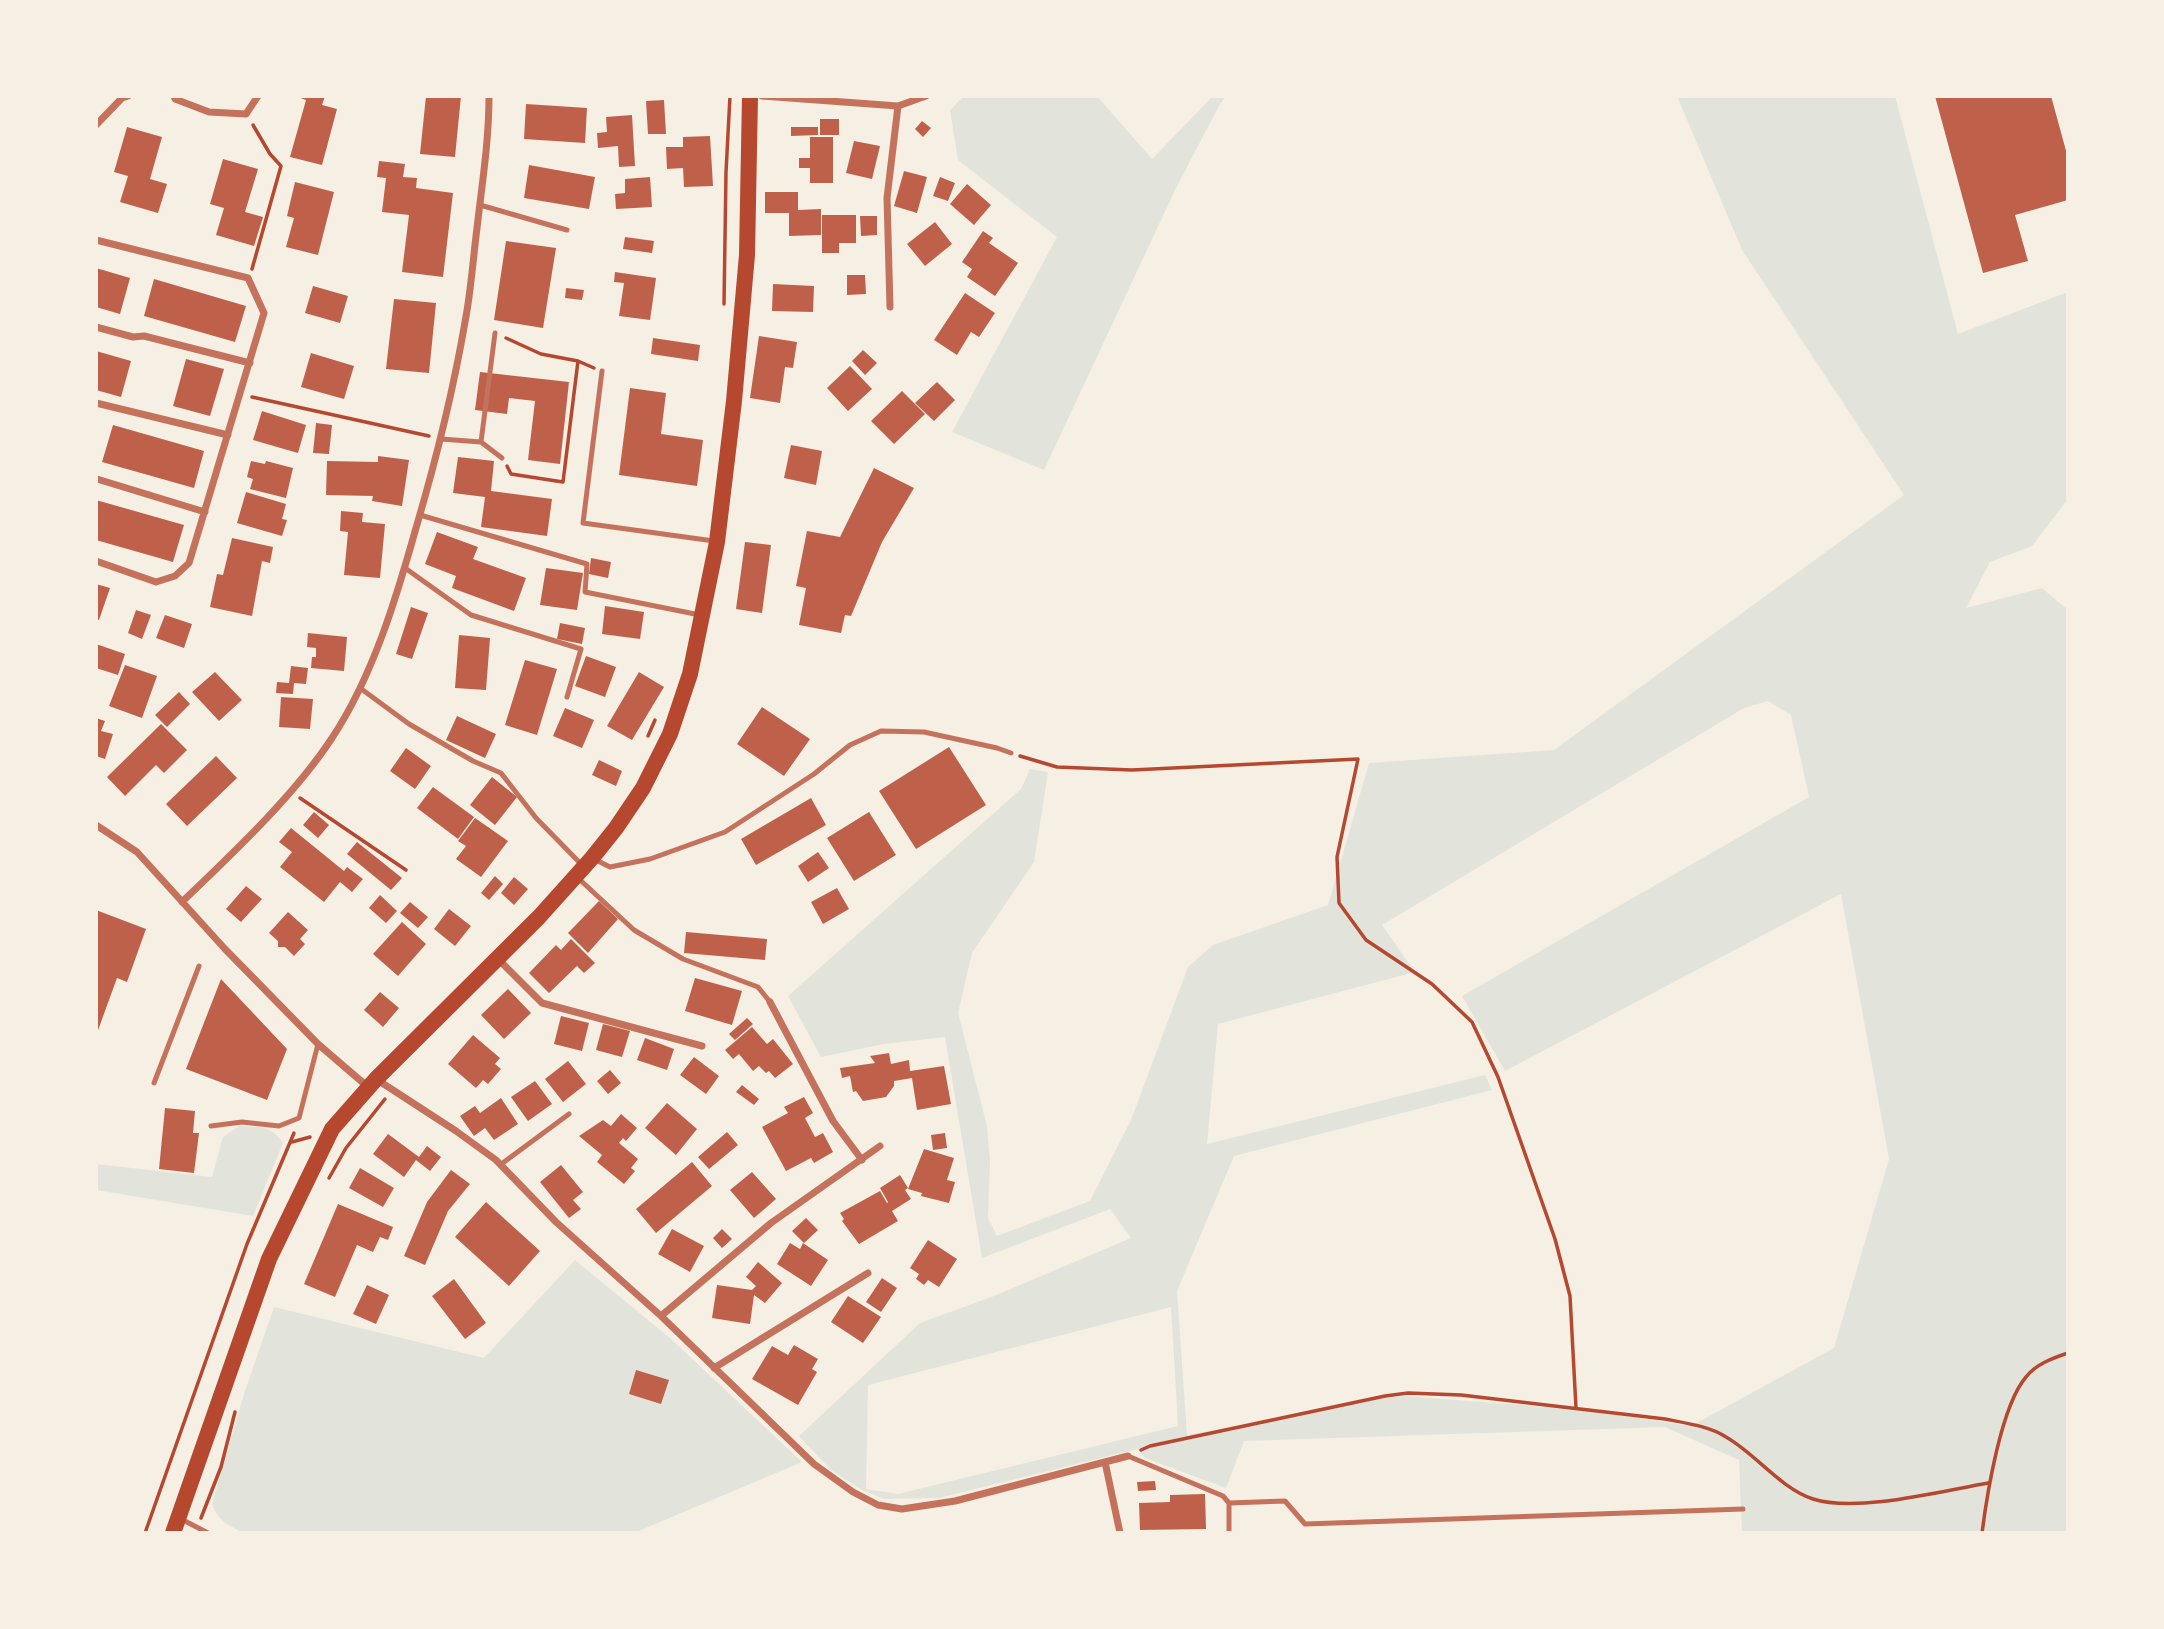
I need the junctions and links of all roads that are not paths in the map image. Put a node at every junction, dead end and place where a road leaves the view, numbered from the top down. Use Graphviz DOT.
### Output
graph roads {
  1 [pos="128,96"];
  2 [pos="174,96"];
  3 [pos="258,96"];
  4 [pos="489,96"];
  5 [pos="750,96"];
  6 [pos="762,96"];
  7 [pos="926,96"];
  8 [pos="898,106"];
  9 [pos="96,125"];
  10 [pos="480,205"];
  11 [pos="567,230"];
  12 [pos="97,238"];
  13 [pos="890,307"];
  14 [pos="96,327"];
  15 [pos="495,333"];
  16 [pos="250,363"];
  17 [pos="602,371"];
  18 [pos="96,403"];
  19 [pos="228,435"];
  20 [pos="442,439"];
  21 [pos="481,442"];
  22 [pos="502,458"];
  23 [pos="97,479"];
  24 [pos="205,512"];
  25 [pos="420,515"];
  26 [pos="717,542"];
  27 [pos="96,561"];
  28 [pos="405,568"];
  29 [pos="703,615"];
  30 [pos="360,688"];
  31 [pos="568,697"];
  32 [pos="1011,753"];
  33 [pos="96,825"];
  34 [pos="584,867"];
  35 [pos="182,901"];
  36 [pos="496,958"];
  37 [pos="199,967"];
  38 [pos="770,1002"];
  39 [pos="318,1044"];
  40 [pos="702,1046"];
  41 [pos="154,1083"];
  42 [pos="372,1083"];
  43 [pos="569,1114"];
  44 [pos="211,1126"];
  45 [pos="880,1146"];
  46 [pos="862,1160"];
  47 [pos="500,1165"];
  48 [pos="868,1273"];
  49 [pos="661,1317"];
  50 [pos="714,1368"];
  51 [pos="1128,1456"];
  52 [pos="1105,1462"];
  53 [pos="1229,1503"];
  54 [pos="1742,1509"];
  55 [pos="1305,1524"];
  56 [pos="176,1525"];
  57 [pos="208,1533"];
  58 [pos="1120,1533"];
  59 [pos="1229,1533"];
  60 [pos="1305,1533"];
  1 -- 9 [label="street"];
  2 -- 3 [label="street"];
  4 -- 10 [label="street"];
  5 -- 26 [label="main road"];
  6 -- 8 [label="street"];
  7 -- 8 [label="street"];
  8 -- 13 [label="street"];
  10 -- 11 [label="lane"];
  10 -- 20 [label="street"];
  12 -- 16 [label="street"];
  14 -- 16 [label="street"];
  15 -- 21 [label="lane"];
  16 -- 19 [label="street"];
  17 -- 26 [label="lane"];
  18 -- 19 [label="street"];
  19 -- 24 [label="street"];
  20 -- 21 [label="lane"];
  20 -- 25 [label="street"];
  21 -- 22 [label="lane"];
  23 -- 24 [label="street"];
  24 -- 27 [label="street"];
  25 -- 28 [label="street"];
  25 -- 29 [label="lane"];
  26 -- 29 [label="main road"];
  28 -- 30 [label="street"];
  28 -- 31 [label="lane"];
  29 -- 34 [label="main road"];
  30 -- 34 [label="lane"];
  30 -- 35 [label="street"];
  32 -- 34 [label="lane"];
  33 -- 35 [label="street"];
  34 -- 36 [label="main road"];
  34 -- 38 [label="lane"];
  35 -- 39 [label="street"];
  36 -- 40 [label="street"];
  36 -- 42 [label="main road"];
  37 -- 41 [label="lane"];
  38 -- 46 [label="street"];
  39 -- 42 [label="street"];
  39 -- 44 [label="lane"];
  42 -- 47 [label="street"];
  42 -- 56 [label="main road"];
  43 -- 47 [label="lane"];
  45 -- 46 [label="street"];
  46 -- 49 [label="street"];
  47 -- 49 [label="street"];
  48 -- 50 [label="street"];
  49 -- 50 [label="street"];
  50 -- 52 [label="street"];
  51 -- 52 [label="street"];
  51 -- 53 [label="lane"];
  52 -- 58 [label="street"];
  53 -- 55 [label="lane"];
  53 -- 59 [label="lane"];
  54 -- 55 [label="lane"];
  55 -- 60 [label="lane"];
  56 -- 57 [label="lane"];
}
